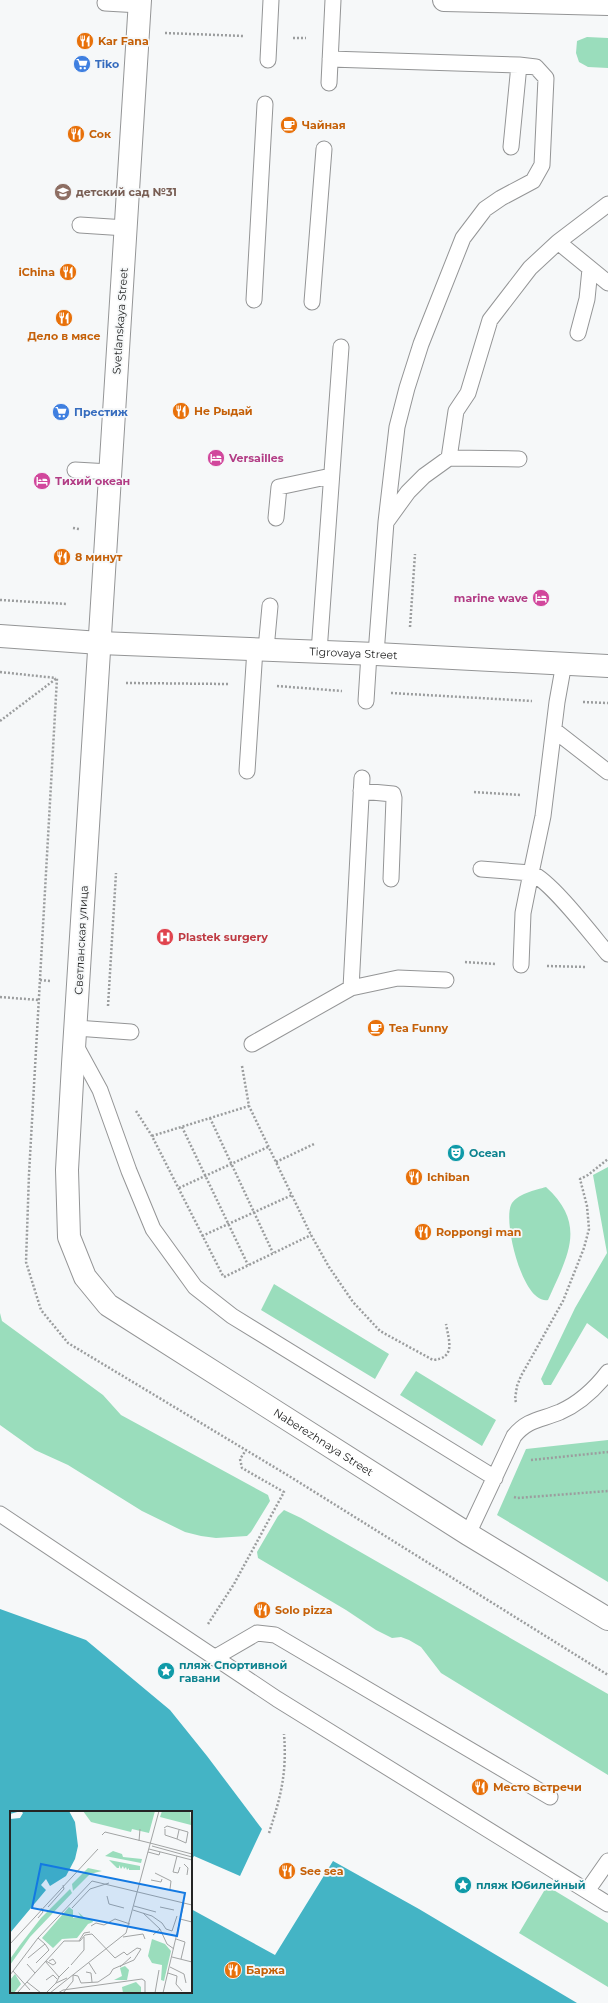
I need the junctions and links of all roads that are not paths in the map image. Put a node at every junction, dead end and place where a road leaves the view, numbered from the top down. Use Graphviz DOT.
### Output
graph roads {
  1 [pos="271,0"];
  2 [pos="333,0"];
  3 [pos="444,0"];
  4 [pos="485,1"];
  5 [pos="140,2"];
  6 [pos="106,3"];
  7 [pos="608,4"];
  8 [pos="330,59"];
  9 [pos="268,60"];
  10 [pos="519,65"];
  11 [pos="329,83"];
  12 [pos="265,104"];
  13 [pos="511,147"];
  14 [pos="324,149"];
  15 [pos="608,204"];
  16 [pos="80,225"];
  17 [pos="126,228"];
  18 [pos="558,242"];
  19 [pos="590,269"];
  20 [pos="608,283"];
  21 [pos="254,300"];
  22 [pos="312,302"];
  23 [pos="578,332"];
  24 [pos="341,347"];
  25 [pos="450,458"];
  26 [pos="518,459"];
  27 [pos="75,470"];
  28 [pos="110,472"];
  29 [pos="331,476"];
  30 [pos="276,518"];
  31 [pos="386,522"];
  32 [pos="270,606"];
  33 [pos="0,636"];
  34 [pos="100,643"];
  35 [pos="260,649"];
  36 [pos="319,652"];
  37 [pos="372,654"];
  38 [pos="564,663"];
  39 [pos="608,666"];
  40 [pos="366,697"];
  41 [pos="554,730"];
  42 [pos="248,771"];
  43 [pos="608,772"];
  44 [pos="481,869"];
  45 [pos="531,873"];
  46 [pos="391,879"];
  47 [pos="608,954"];
  48 [pos="520,965"];
  49 [pos="446,980"];
  50 [pos="351,988"];
  51 [pos="131,1032"];
  52 [pos="75,1036"];
  53 [pos="252,1044"];
  54 [pos="69,1237"];
  55 [pos="608,1372"];
  56 [pos="495,1478"];
  57 [pos="0,1514"];
  58 [pos="468,1534"];
  59 [pos="608,1619"];
  60 [pos="214,1658"];
  61 [pos="550,1797"];
  62 [pos="608,1861"];
  63 [pos="588,1891"];
  64 [pos="608,1904"];
  1 -- 9 [label="lane"];
  2 -- 8 [label="lane"];
  3 -- 4 [label="main road"];
  4 -- 7 [label="main road"];
  5 -- 6 [label="lane"];
  5 -- 17 [label="main road, Svetlanskaya Street"];
  8 -- 10 [label="lane"];
  8 -- 11 [label="lane"];
  10 -- 13 [label="lane"];
  10 -- 31 [label="lane"];
  12 -- 21 [label="lane"];
  14 -- 22 [label="lane"];
  15 -- 18 [label="lane"];
  16 -- 17 [label="lane"];
  17 -- 28 [label="main road, Svetlanskaya Street"];
  18 -- 19 [label="lane"];
  18 -- 25 [label="lane"];
  19 -- 20 [label="lane"];
  19 -- 23 [label="lane"];
  24 -- 29 [label="lane"];
  25 -- 26 [label="lane"];
  25 -- 31 [label="lane"];
  27 -- 28 [label="lane"];
  28 -- 34 [label="main road, Svetlanskaya Street"];
  29 -- 30 [label="lane"];
  29 -- 36 [label="lane"];
  31 -- 37 [label="lane"];
  32 -- 35 [label="lane"];
  33 -- 34 [label="main road, Tigrovaya Street"];
  34 -- 35 [label="main road, Tigrovaya Street"];
  34 -- 52 [label="main road, Светланская улица"];
  35 -- 36 [label="main road, Tigrovaya Street"];
  35 -- 42 [label="lane"];
  36 -- 37 [label="main road, Tigrovaya Street"];
  37 -- 38 [label="main road, Tigrovaya Street"];
  37 -- 40 [label="lane"];
  38 -- 39 [label="main road, Tigrovaya Street"];
  38 -- 41 [label="lane"];
  41 -- 43 [label="lane"];
  41 -- 45 [label="lane"];
  44 -- 45 [label="lane"];
  45 -- 47 [label="lane"];
  45 -- 48 [label="lane"];
  46 -- 50 [label="lane"];
  49 -- 50 [label="lane"];
  50 -- 53 [label="lane"];
  51 -- 52 [label="lane"];
  52 -- 54 [label="main road, Светланская улица"];
  52 -- 56 [label="lane"];
  54 -- 58 [label="main road, Naberezhnaya Street"];
  55 -- 56 [label="lane"];
  56 -- 58 [label="lane"];
  57 -- 60 [label="lane"];
  58 -- 59 [label="main road, Naberezhnaya Street"];
  60 -- 61 [label="lane"];
  60 -- 63 [label="lane"];
  62 -- 63 [label="lane"];
  63 -- 64 [label="lane"];
}
